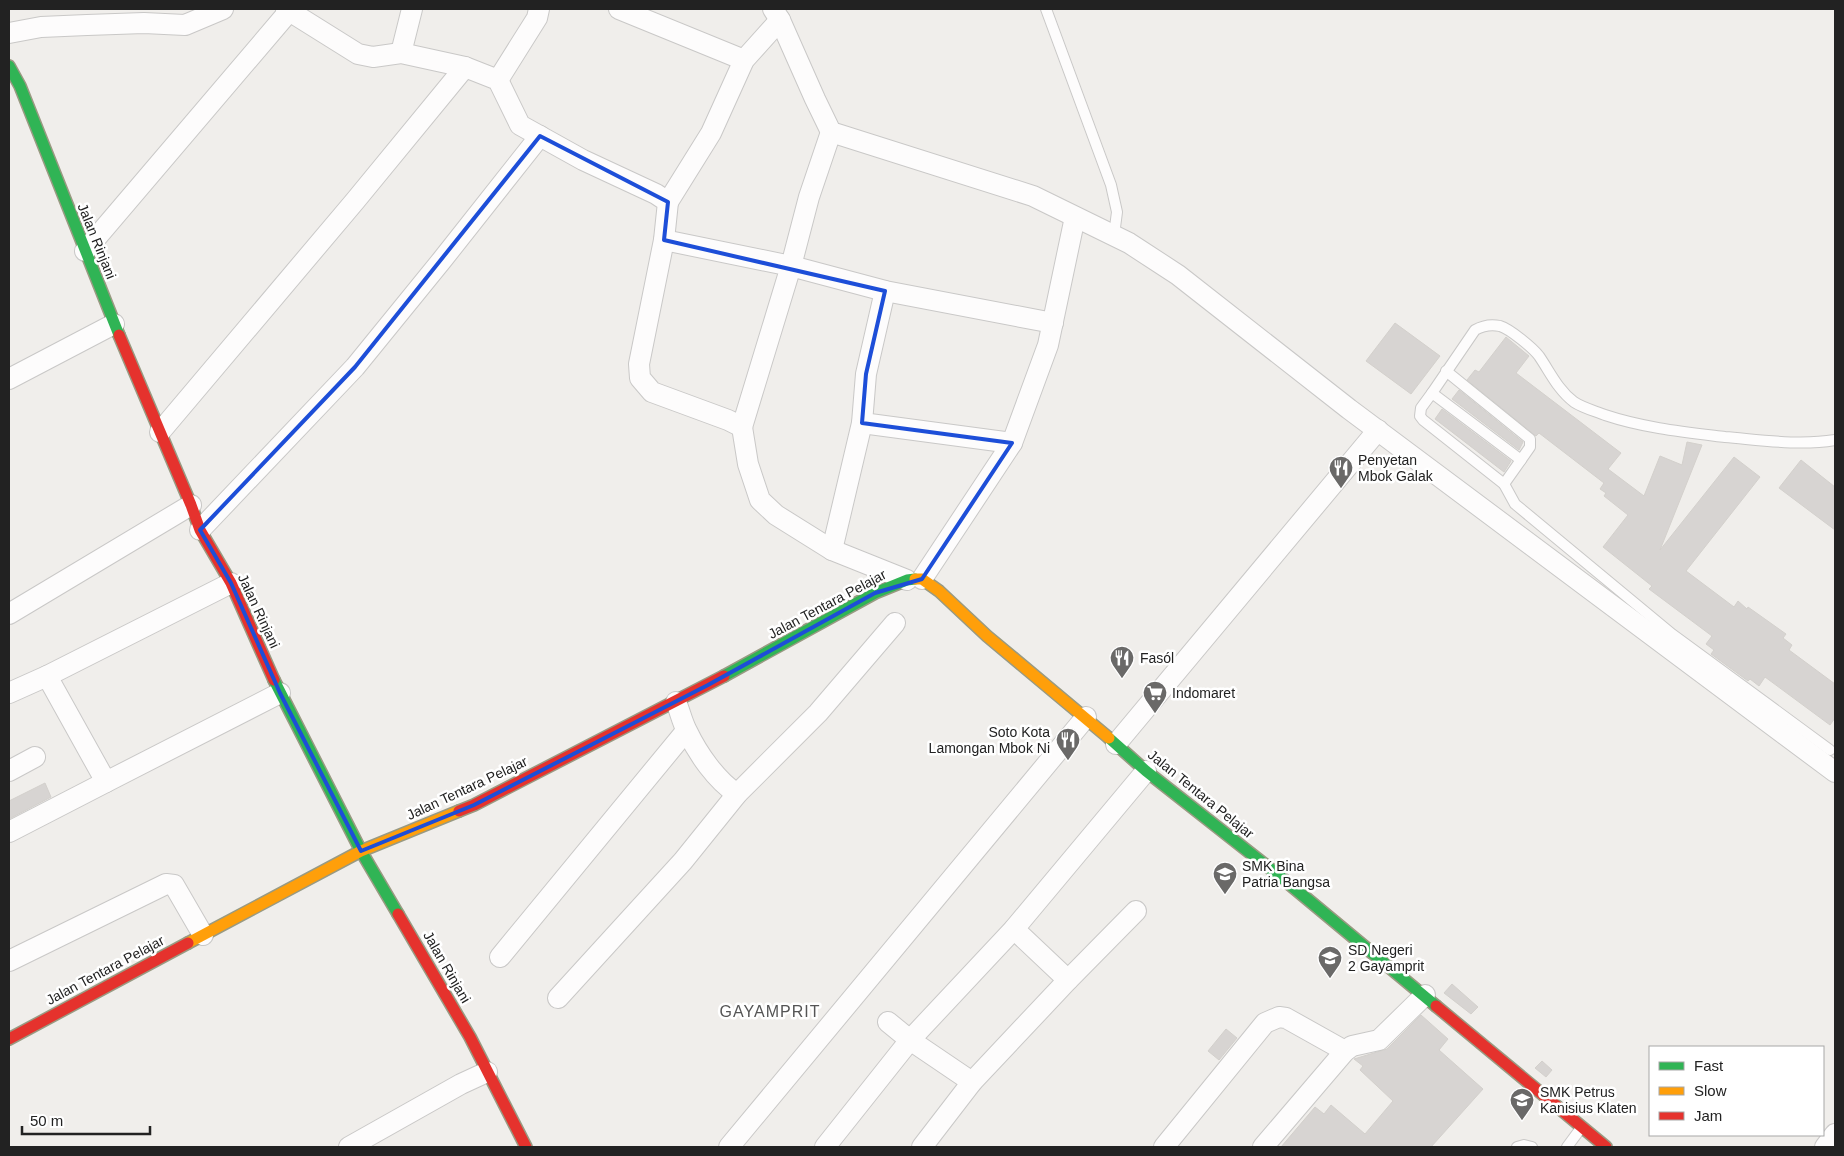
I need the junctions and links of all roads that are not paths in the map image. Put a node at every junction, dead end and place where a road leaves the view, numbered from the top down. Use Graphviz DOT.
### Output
graph roads {
  1 [pos="223,9"];
  2 [pos="289,9"];
  3 [pos="412,9"];
  4 [pos="540,9"];
  5 [pos="619,9"];
  6 [pos="1046,9"];
  7 [pos="777,14"];
  8 [pos="173,17"];
  9 [pos="9,33"];
  10 [pos="401,53"];
  11 [pos="744,60"];
  12 [pos="9,66"];
  13 [pos="465,67"];
  14 [pos="498,80"];
  15 [pos="14,87"];
  16 [pos="830,132"];
  17 [pos="540,136"];
  18 [pos="668,202"];
  19 [pos="1075,217"];
  20 [pos="1114,235"];
  21 [pos="664,240"];
  22 [pos="85,251"];
  23 [pos="791,266"];
  24 [pos="885,292"];
  25 [pos="113,322"];
  26 [pos="1053,323"];
  27 [pos="1446,371"];
  28 [pos="9,379"];
  29 [pos="1432,393"];
  30 [pos="862,423"];
  31 [pos="742,427"];
  32 [pos="1378,430"];
  33 [pos="160,432"];
  34 [pos="1835,440"];
  35 [pos="1012,444"];
  36 [pos="1521,460"];
  37 [pos="1504,484"];
  38 [pos="192,505"];
  39 [pos="200,530"];
  40 [pos="832,550"];
  41 [pos="915,579"];
  42 [pos="231,583"];
  43 [pos="9,614"];
  44 [pos="895,623"];
  45 [pos="47,676"];
  46 [pos="9,693"];
  47 [pos="280,693"];
  48 [pos="676,702"];
  49 [pos="1086,717"];
  50 [pos="686,731"];
  51 [pos="1116,744"];
  52 [pos="1828,755"];
  53 [pos="35,757"];
  54 [pos="9,771"];
  55 [pos="1146,771"];
  56 [pos="1835,772"];
  57 [pos="106,782"];
  58 [pos="737,794"];
  59 [pos="9,832"];
  60 [pos="361,851"];
  61 [pos="1136,911"];
  62 [pos="1014,929"];
  63 [pos="203,936"];
  64 [pos="500,958"];
  65 [pos="9,961"];
  66 [pos="1068,980"];
  67 [pos="1425,995"];
  68 [pos="558,998"];
  69 [pos="888,1022"];
  70 [pos="9,1039"];
  71 [pos="910,1040"];
  72 [pos="1345,1051"];
  73 [pos="487,1072"];
  74 [pos="972,1082"];
  75 [pos="1582,1127"];
  76 [pos="1835,1134"];
  77 [pos="349,1147"];
  78 [pos="526,1147"];
  79 [pos="729,1147"];
  80 [pos="825,1147"];
  81 [pos="922,1147"];
  82 [pos="1164,1147"];
  83 [pos="1263,1147"];
  84 [pos="1517,1147"];
  85 [pos="1532,1147"];
  86 [pos="1567,1147"];
  87 [pos="1606,1147"];
  88 [pos="1824,1147"];
  1 -- 8 [label="street"];
  2 -- 10 [label="street"];
  2 -- 22 [label="street"];
  3 -- 10 [label="street"];
  4 -- 14 [label="street"];
  5 -- 11 [label="street"];
  6 -- 20 [label="lane"];
  7 -- 11 [label="street"];
  7 -- 16 [label="street"];
  8 -- 9 [label="street"];
  10 -- 13 [label="street"];
  11 -- 18 [label="street"];
  12 -- 15 [label="main road, Jalan Rinjani"];
  13 -- 14 [label="street"];
  13 -- 33 [label="street"];
  14 -- 17 [label="street"];
  15 -- 22 [label="main road, Jalan Rinjani"];
  16 -- 19 [label="street"];
  16 -- 23 [label="street"];
  17 -- 18 [label="street"];
  17 -- 39 [label="street"];
  18 -- 21 [label="street"];
  19 -- 20 [label="street"];
  19 -- 26 [label="street"];
  20 -- 32 [label="street"];
  21 -- 23 [label="street"];
  21 -- 31 [label="street"];
  22 -- 25 [label="main road, Jalan Rinjani"];
  23 -- 24 [label="street"];
  23 -- 31 [label="street"];
  24 -- 26 [label="street"];
  24 -- 30 [label="street"];
  25 -- 28 [label="street"];
  25 -- 33 [label="main road, Jalan Rinjani"];
  26 -- 35 [label="street"];
  27 -- 29 [label="lane"];
  27 -- 34 [label="lane"];
  27 -- 36 [label="lane"];
  29 -- 36 [label="lane"];
  29 -- 37 [label="lane"];
  30 -- 35 [label="street"];
  30 -- 40 [label="street"];
  31 -- 40 [label="street"];
  32 -- 51 [label="street"];
  32 -- 52 [label="street"];
  33 -- 38 [label="main road, Jalan Rinjani"];
  35 -- 41 [label="street"];
  36 -- 37 [label="lane"];
  37 -- 52 [label="lane"];
  38 -- 39 [label="main road, Jalan Rinjani"];
  38 -- 43 [label="street"];
  39 -- 42 [label="main road, Jalan Rinjani"];
  40 -- 41 [label="street"];
  41 -- 48 [label="main road, Jalan Tentara Pelajar"];
  41 -- 49 [label="main road, Jalan Tentara Pelajar"];
  42 -- 45 [label="street"];
  42 -- 47 [label="main road, Jalan Rinjani"];
  44 -- 58 [label="street"];
  45 -- 46 [label="street"];
  45 -- 57 [label="street"];
  47 -- 57 [label="street"];
  47 -- 60 [label="main road, Jalan Rinjani"];
  48 -- 50 [label="street"];
  48 -- 60 [label="main road, Jalan Tentara Pelajar"];
  49 -- 51 [label="main road, Jalan Tentara Pelajar"];
  49 -- 79 [label="street"];
  50 -- 58 [label="street"];
  50 -- 64 [label="street"];
  51 -- 55 [label="main road, Jalan Tentara Pelajar"];
  52 -- 56 [label="street"];
  53 -- 54 [label="street"];
  55 -- 62 [label="street"];
  55 -- 67 [label="main road, Jalan Tentara Pelajar"];
  57 -- 59 [label="street"];
  58 -- 68 [label="street"];
  60 -- 63 [label="main road, Jalan Tentara Pelajar"];
  60 -- 73 [label="main road, Jalan Rinjani"];
  61 -- 66 [label="street"];
  62 -- 66 [label="street"];
  62 -- 71 [label="street"];
  63 -- 65 [label="street"];
  63 -- 70 [label="main road, Jalan Tentara Pelajar"];
  66 -- 74 [label="street"];
  67 -- 72 [label="street"];
  67 -- 75 [label="main road, Jalan Tentara Pelajar"];
  69 -- 71 [label="street"];
  71 -- 74 [label="street"];
  71 -- 80 [label="street"];
  72 -- 82 [label="street"];
  72 -- 83 [label="street"];
  73 -- 77 [label="street"];
  73 -- 78 [label="main road, Jalan Rinjani"];
  74 -- 81 [label="street"];
  75 -- 86 [label="lane"];
  75 -- 87 [label="main road, Jalan Tentara Pelajar"];
  76 -- 88 [label="street"];
  84 -- 85 [label="lane"];
}
